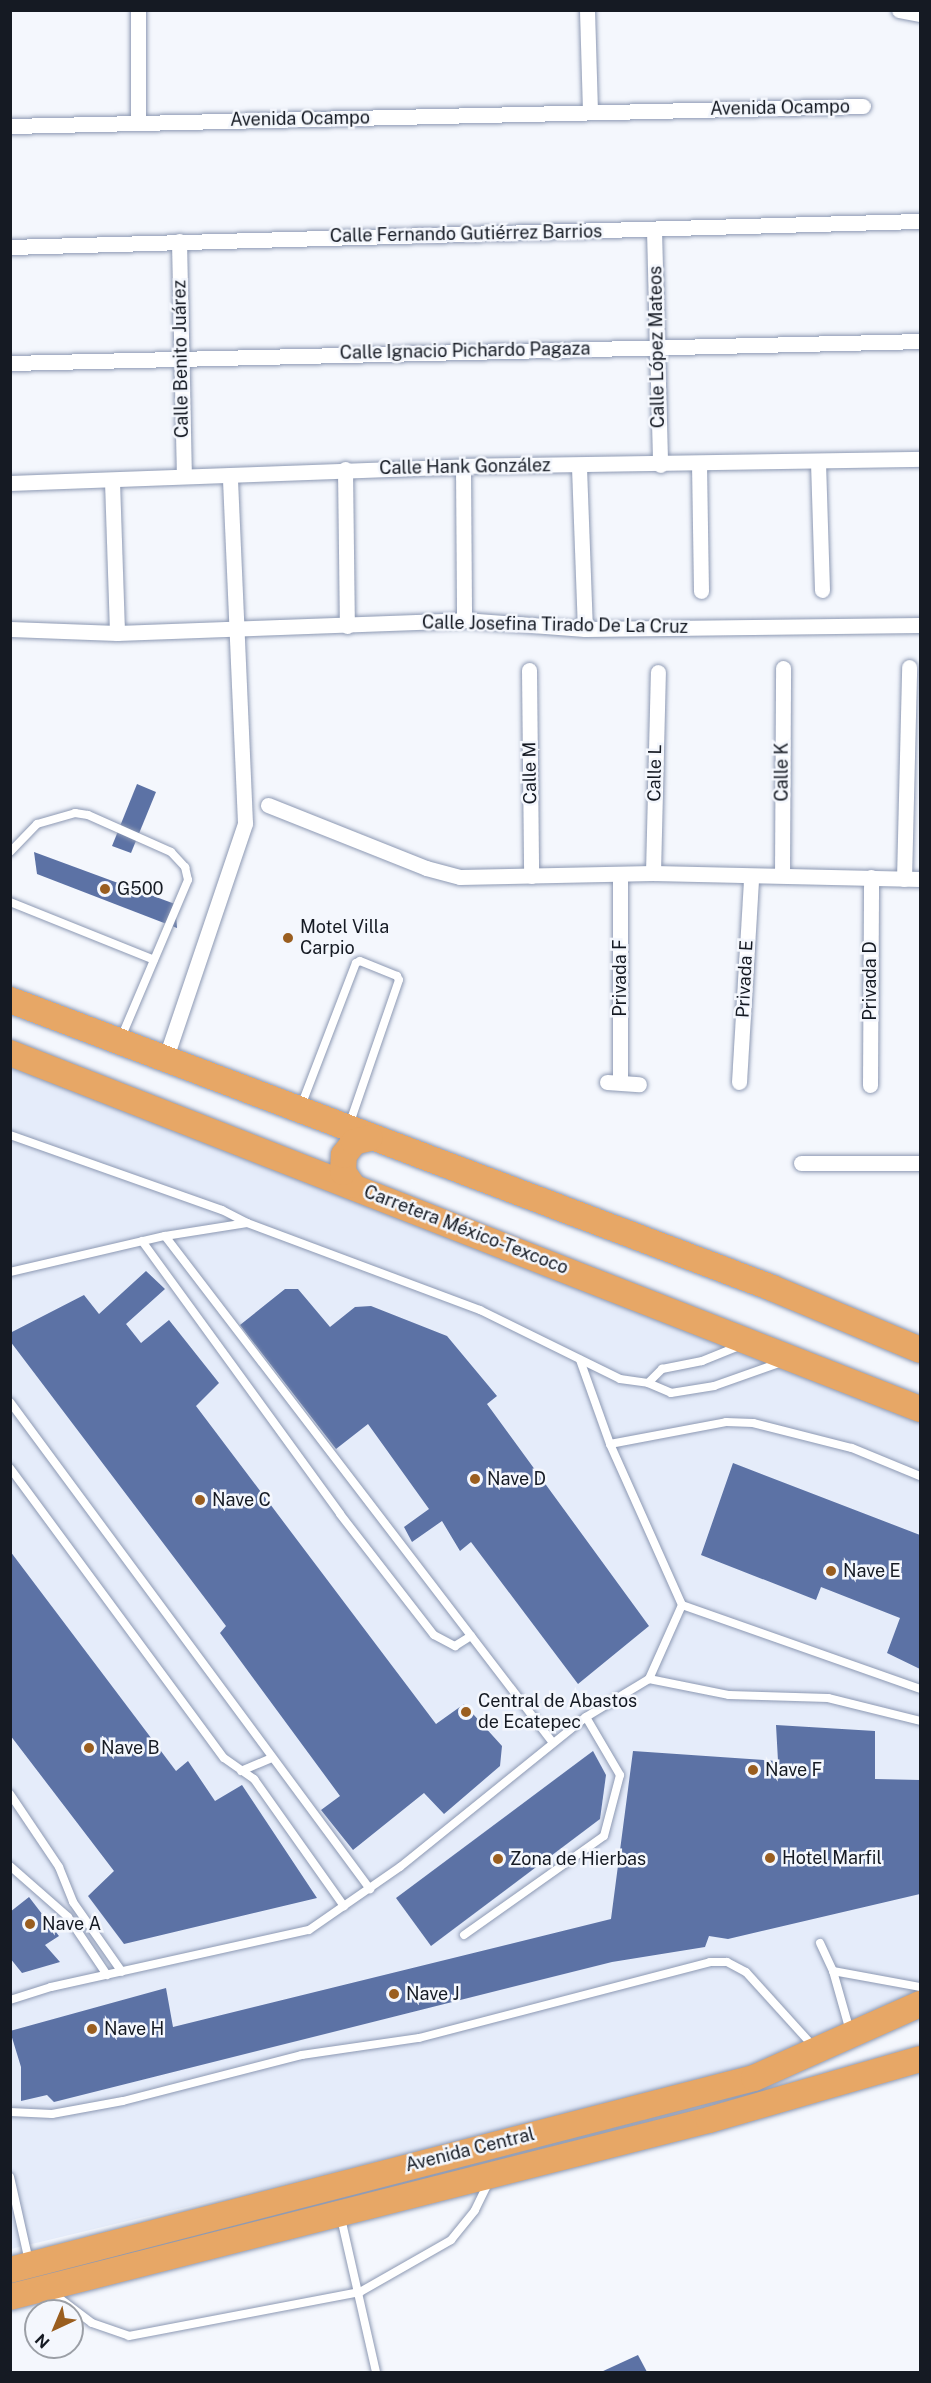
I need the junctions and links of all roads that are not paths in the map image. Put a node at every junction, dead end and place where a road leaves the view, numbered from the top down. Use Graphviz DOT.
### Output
graph roads {
  1 [pos="138,10"];
  2 [pos="587,10"];
  3 [pos="899,10"];
  4 [pos="921,14"];
  5 [pos="863,106"];
  6 [pos="590,111"];
  7 [pos="138,123"];
  8 [pos="10,126"];
  9 [pos="921,222"];
  10 [pos="654,230"];
  11 [pos="179,241"];
  12 [pos="10,247"];
  13 [pos="921,341"];
  14 [pos="656,346"];
  15 [pos="182,358"];
  16 [pos="10,363"];
  17 [pos="921,459"];
  18 [pos="818,462"];
  19 [pos="699,464"];
  20 [pos="660,465"];
  21 [pos="463,466"];
  22 [pos="579,466"];
  23 [pos="345,469"];
  24 [pos="230,475"];
  25 [pos="184,476"];
  26 [pos="112,481"];
  27 [pos="10,483"];
  28 [pos="822,590"];
  29 [pos="701,591"];
  30 [pos="464,620"];
  31 [pos="921,625"];
  32 [pos="347,626"];
  33 [pos="10,629"];
  34 [pos="585,629"];
  35 [pos="238,631"];
  36 [pos="117,633"];
  37 [pos="909,667"];
  38 [pos="783,668"];
  39 [pos="529,670"];
  40 [pos="658,672"];
  41 [pos="268,805"];
  42 [pos="10,852"];
  43 [pos="653,873"];
  44 [pos="620,874"];
  45 [pos="782,875"];
  46 [pos="531,876"];
  47 [pos="751,877"];
  48 [pos="871,877"];
  49 [pos="904,879"];
  50 [pos="921,879"];
  51 [pos="10,902"];
  52 [pos="154,960"];
  53 [pos="10,1000"];
  54 [pos="119,1042"];
  55 [pos="10,1053"];
  56 [pos="165,1060"];
  57 [pos="739,1082"];
  58 [pos="639,1084"];
  59 [pos="870,1085"];
  60 [pos="310,1115"];
  61 [pos="359,1134"];
  62 [pos="10,1135"];
  63 [pos="801,1163"];
  64 [pos="921,1163"];
  65 [pos="308,1168"];
  66 [pos="352,1185"];
  67 [pos="247,1223"];
  68 [pos="165,1236"];
  69 [pos="142,1241"];
  70 [pos="10,1272"];
  71 [pos="748,1341"];
  72 [pos="921,1350"];
  73 [pos="792,1358"];
  74 [pos="580,1360"];
  75 [pos="648,1383"];
  76 [pos="10,1402"];
  77 [pos="921,1409"];
  78 [pos="610,1444"];
  79 [pos="10,1468"];
  80 [pos="921,1476"];
  81 [pos="682,1605"];
  82 [pos="471,1636"];
  83 [pos="649,1680"];
  84 [pos="921,1689"];
  85 [pos="586,1717"];
  86 [pos="921,1721"];
  87 [pos="553,1743"];
  88 [pos="272,1758"];
  89 [pos="241,1771"];
  90 [pos="10,1794"];
  91 [pos="10,1866"];
  92 [pos="370,1889"];
  93 [pos="74,1902"];
  94 [pos="344,1906"];
  95 [pos="68,1917"];
  96 [pos="464,1935"];
  97 [pos="820,1942"];
  98 [pos="122,1971"];
  99 [pos="833,1971"];
  100 [pos="107,1975"];
  101 [pos="921,1987"];
  102 [pos="10,2000"];
  103 [pos="921,2004"];
  104 [pos="851,2035"];
  105 [pos="817,2051"];
  106 [pos="921,2059"];
  107 [pos="10,2112"];
  108 [pos="493,2174"];
  109 [pos="10,2177"];
  110 [pos="340,2213"];
  111 [pos="32,2275"];
  112 [pos="360,2292"];
  113 [pos="10,2297"];
  114 [pos="375,2373"];
  1 -- 7 [label="street"];
  2 -- 6 [label="street"];
  3 -- 4 [label="street"];
  5 -- 6 [label="street, Avenida Ocampo"];
  6 -- 7 [label="street, Avenida Ocampo"];
  7 -- 8 [label="street, Avenida Ocampo"];
  9 -- 10 [label="street, Calle Fernando Gutiérrez Barrios"];
  10 -- 11 [label="street, Calle Fernando Gutiérrez Barrios"];
  10 -- 14 [label="street, Calle López Mateos"];
  11 -- 12 [label="street, Calle Fernando Gutiérrez Barrios"];
  11 -- 15 [label="street, Calle Benito Juárez"];
  13 -- 14 [label="street, Calle Ignacio Pichardo Pagaza"];
  14 -- 15 [label="street, Calle Ignacio Pichardo Pagaza"];
  14 -- 20 [label="street, Calle López Mateos"];
  15 -- 16 [label="street, Calle Ignacio Pichardo Pagaza"];
  15 -- 25 [label="street, Calle Benito Juárez"];
  17 -- 18 [label="street, Calle Hank González"];
  18 -- 19 [label="street, Calle Hank González"];
  18 -- 28 [label="street"];
  19 -- 20 [label="street, Calle Hank González"];
  19 -- 29 [label="street"];
  20 -- 22 [label="street, Calle Hank González"];
  21 -- 22 [label="street, Calle Hank González"];
  21 -- 23 [label="street, Calle Hank González"];
  21 -- 30 [label="street"];
  22 -- 34 [label="street"];
  23 -- 24 [label="street, Calle Hank González"];
  23 -- 32 [label="street"];
  24 -- 25 [label="street, Calle Hank González"];
  24 -- 35 [label="street"];
  25 -- 26 [label="street, Calle Hank González"];
  26 -- 27 [label="street, Calle Hank González"];
  26 -- 36 [label="street"];
  30 -- 32 [label="street, Calle Josefina Tirado De La Cruz"];
  30 -- 34 [label="street, Calle Josefina Tirado De La Cruz"];
  31 -- 34 [label="street, Calle Josefina Tirado De La Cruz"];
  32 -- 35 [label="street, Calle Josefina Tirado De La Cruz"];
  33 -- 36 [label="street, Calle Josefina Tirado De La Cruz"];
  35 -- 36 [label="street, Calle Josefina Tirado De La Cruz"];
  35 -- 56 [label="street"];
  37 -- 49 [label="street"];
  38 -- 45 [label="street, Calle K"];
  39 -- 46 [label="street, Calle M"];
  40 -- 43 [label="street, Calle L"];
  41 -- 46 [label="street"];
  42 -- 52 [label="lane"];
  43 -- 44 [label="street"];
  43 -- 47 [label="street"];
  44 -- 46 [label="street"];
  44 -- 58 [label="street, Privada F"];
  45 -- 47 [label="street"];
  45 -- 48 [label="street"];
  47 -- 57 [label="street, Privada E"];
  48 -- 49 [label="street"];
  48 -- 59 [label="street, Privada D"];
  49 -- 50 [label="street"];
  51 -- 52 [label="lane"];
  52 -- 54 [label="lane"];
  53 -- 54 [label="highway"];
  54 -- 56 [label="highway"];
  55 -- 65 [label="highway, Carretera México-Texcoco"];
  56 -- 60 [label="highway"];
  60 -- 61 [label="highway"];
  60 -- 61 [label="lane"];
  60 -- 65 [label="highway"];
  61 -- 66 [label="highway"];
  61 -- 72 [label="highway"];
  62 -- 67 [label="lane"];
  63 -- 64 [label="street"];
  65 -- 66 [label="highway, Carretera México-Texcoco"];
  66 -- 71 [label="highway, Carretera México-Texcoco"];
  67 -- 68 [label="lane"];
  67 -- 74 [label="lane"];
  68 -- 69 [label="lane"];
  68 -- 82 [label="lane"];
  69 -- 70 [label="lane"];
  69 -- 82 [label="lane"];
  71 -- 73 [label="highway, Carretera México-Texcoco"];
  71 -- 75 [label="lane"];
  73 -- 75 [label="lane"];
  73 -- 77 [label="highway, Carretera México-Texcoco"];
  74 -- 75 [label="lane"];
  74 -- 78 [label="lane"];
  76 -- 88 [label="lane"];
  78 -- 80 [label="lane"];
  78 -- 81 [label="lane"];
  79 -- 89 [label="lane"];
  81 -- 83 [label="lane"];
  81 -- 84 [label="lane"];
  82 -- 87 [label="lane"];
  83 -- 85 [label="lane"];
  83 -- 86 [label="lane"];
  85 -- 87 [label="lane"];
  85 -- 96 [label="lane"];
  87 -- 92 [label="lane"];
  88 -- 89 [label="lane"];
  88 -- 92 [label="lane"];
  89 -- 94 [label="lane"];
  90 -- 93 [label="lane"];
  91 -- 95 [label="lane"];
  92 -- 94 [label="lane"];
  93 -- 95 [label="lane"];
  93 -- 98 [label="lane"];
  94 -- 98 [label="lane"];
  95 -- 100 [label="lane"];
  97 -- 99 [label="lane"];
  98 -- 100 [label="lane"];
  99 -- 101 [label="lane"];
  99 -- 104 [label="lane"];
  100 -- 102 [label="lane"];
  103 -- 104 [label="highway, Avenida Central"];
  104 -- 105 [label="highway, Avenida Central"];
  105 -- 107 [label="lane"];
  105 -- 111 [label="highway, Avenida Central"];
  106 -- 108 [label="highway, Avenida Central"];
  108 -- 110 [label="highway, Avenida Central"];
  108 -- 112 [label="lane"];
  109 -- 111 [label="lane"];
  110 -- 111 [label="highway, Avenida Central"];
  110 -- 112 [label="lane"];
  111 -- 112 [label="lane"];
  111 -- 113 [label="highway, Avenida Central"];
  112 -- 114 [label="lane"];
}
